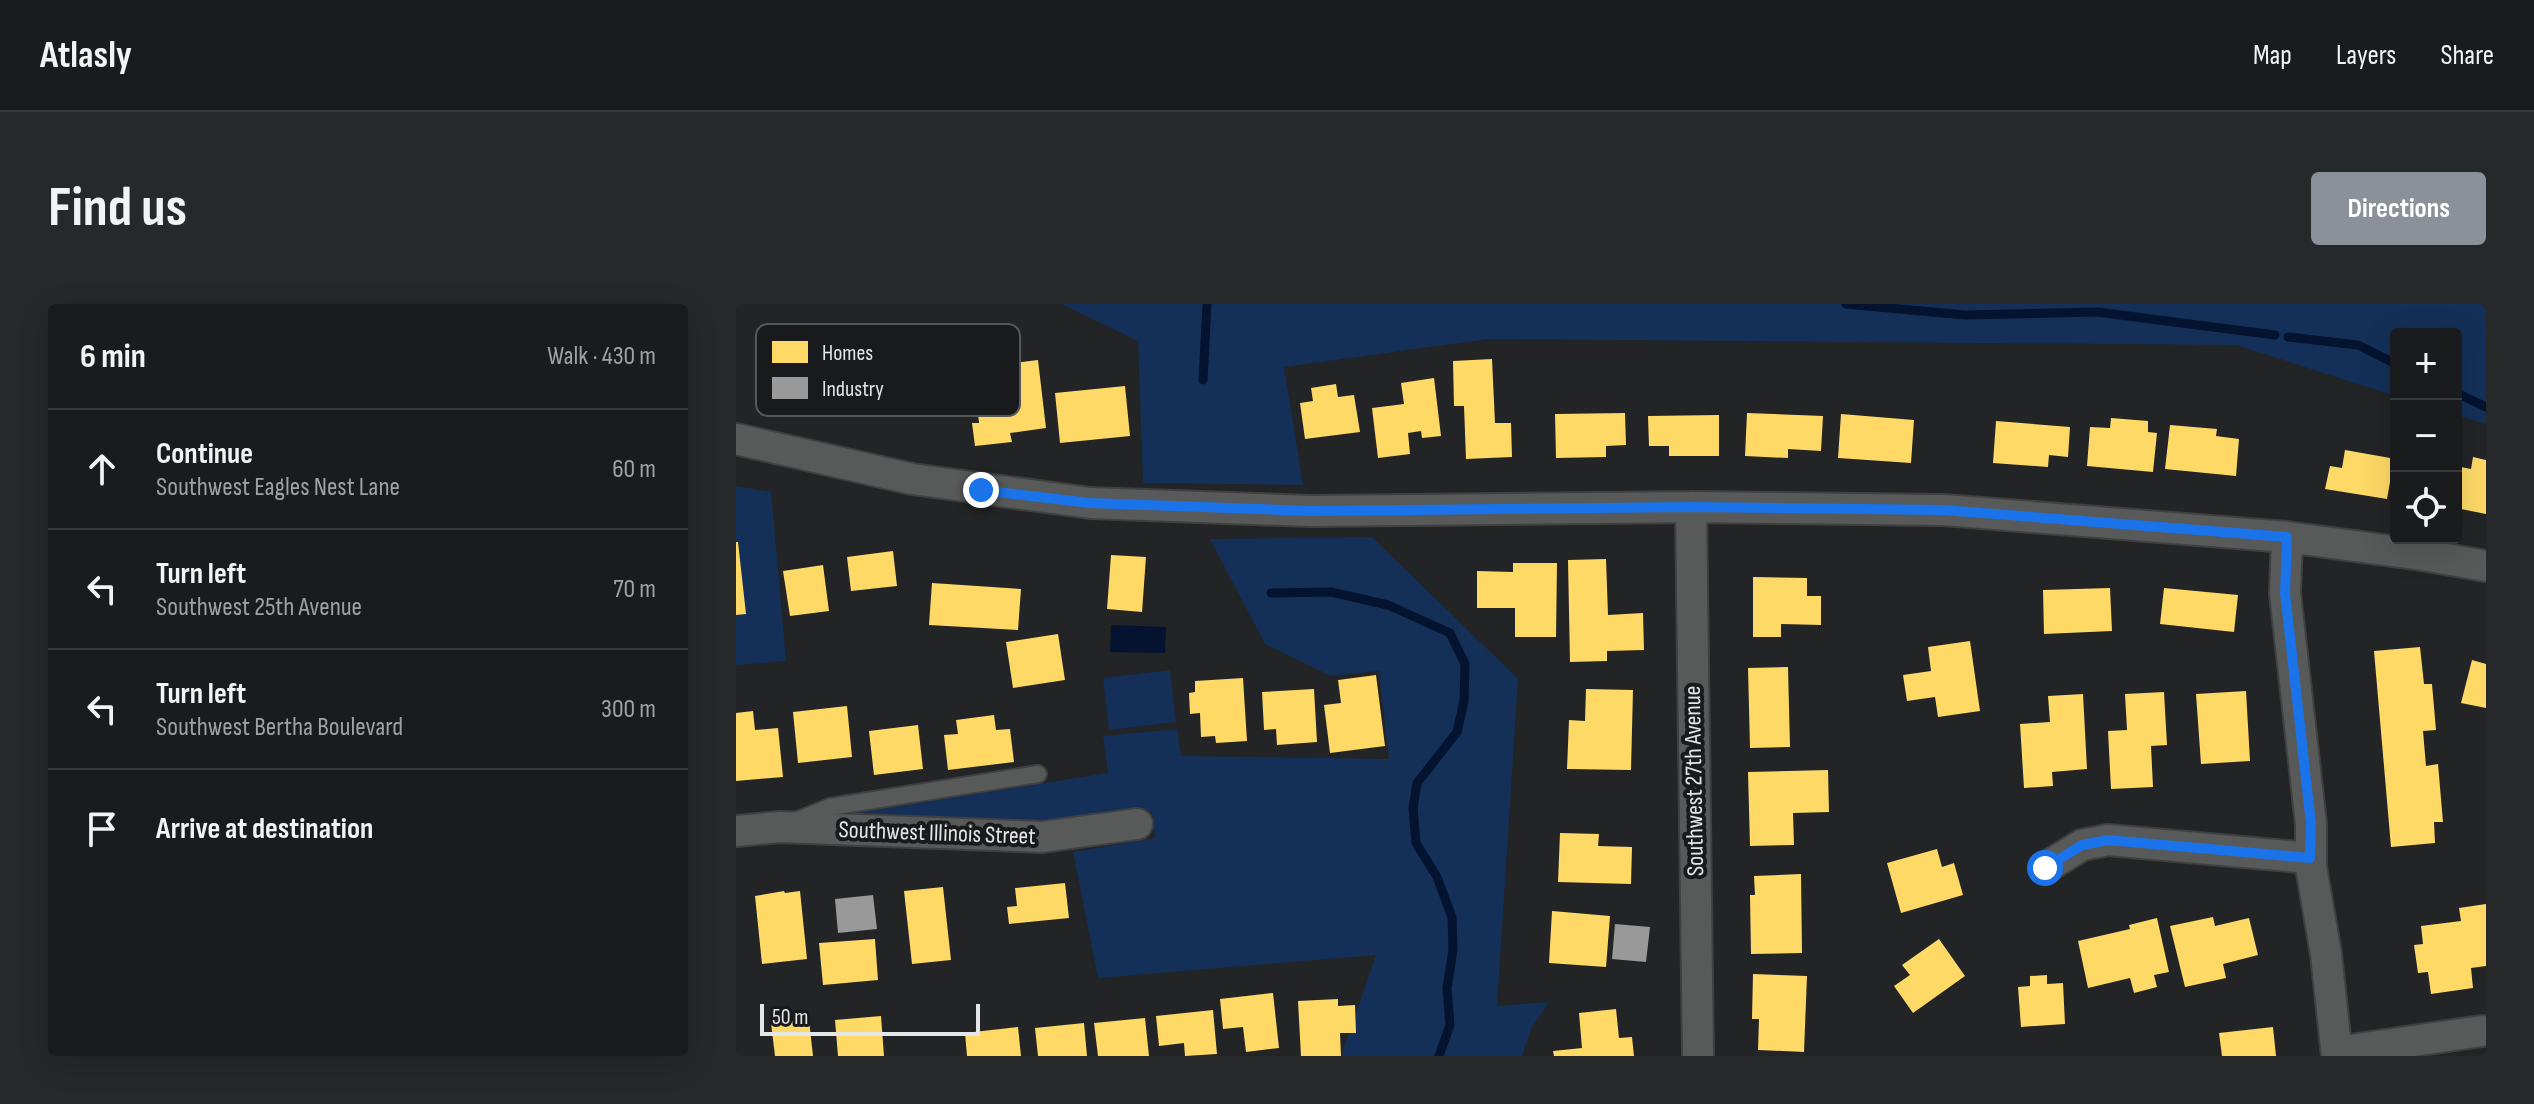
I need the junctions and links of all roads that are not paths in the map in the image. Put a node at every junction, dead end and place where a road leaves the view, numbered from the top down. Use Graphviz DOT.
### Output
graph roads {
  1 [pos="736,439"];
  2 [pos="1691,507"];
  3 [pos="2287,537"];
  4 [pos="2486,566"];
  5 [pos="1038,774"];
  6 [pos="1137,824"];
  7 [pos="780,827"];
  8 [pos="736,831"];
  9 [pos="2310,858"];
  10 [pos="2045,868"];
  11 [pos="2482,1031"];
  12 [pos="2337,1054"];
  13 [pos="1698,1056"];
  1 -- 2 [label="street"];
  2 -- 3 [label="street"];
  2 -- 13 [label="street, Southwest 27th Avenue"];
  3 -- 4 [label="street"];
  3 -- 9 [label="street"];
  5 -- 7 [label="lane"];
  6 -- 7 [label="street, Southwest Illinois Street"];
  7 -- 8 [label="street, Southwest Illinois Street"];
  9 -- 10 [label="street"];
  9 -- 12 [label="street"];
  11 -- 12 [label="street"];
}
